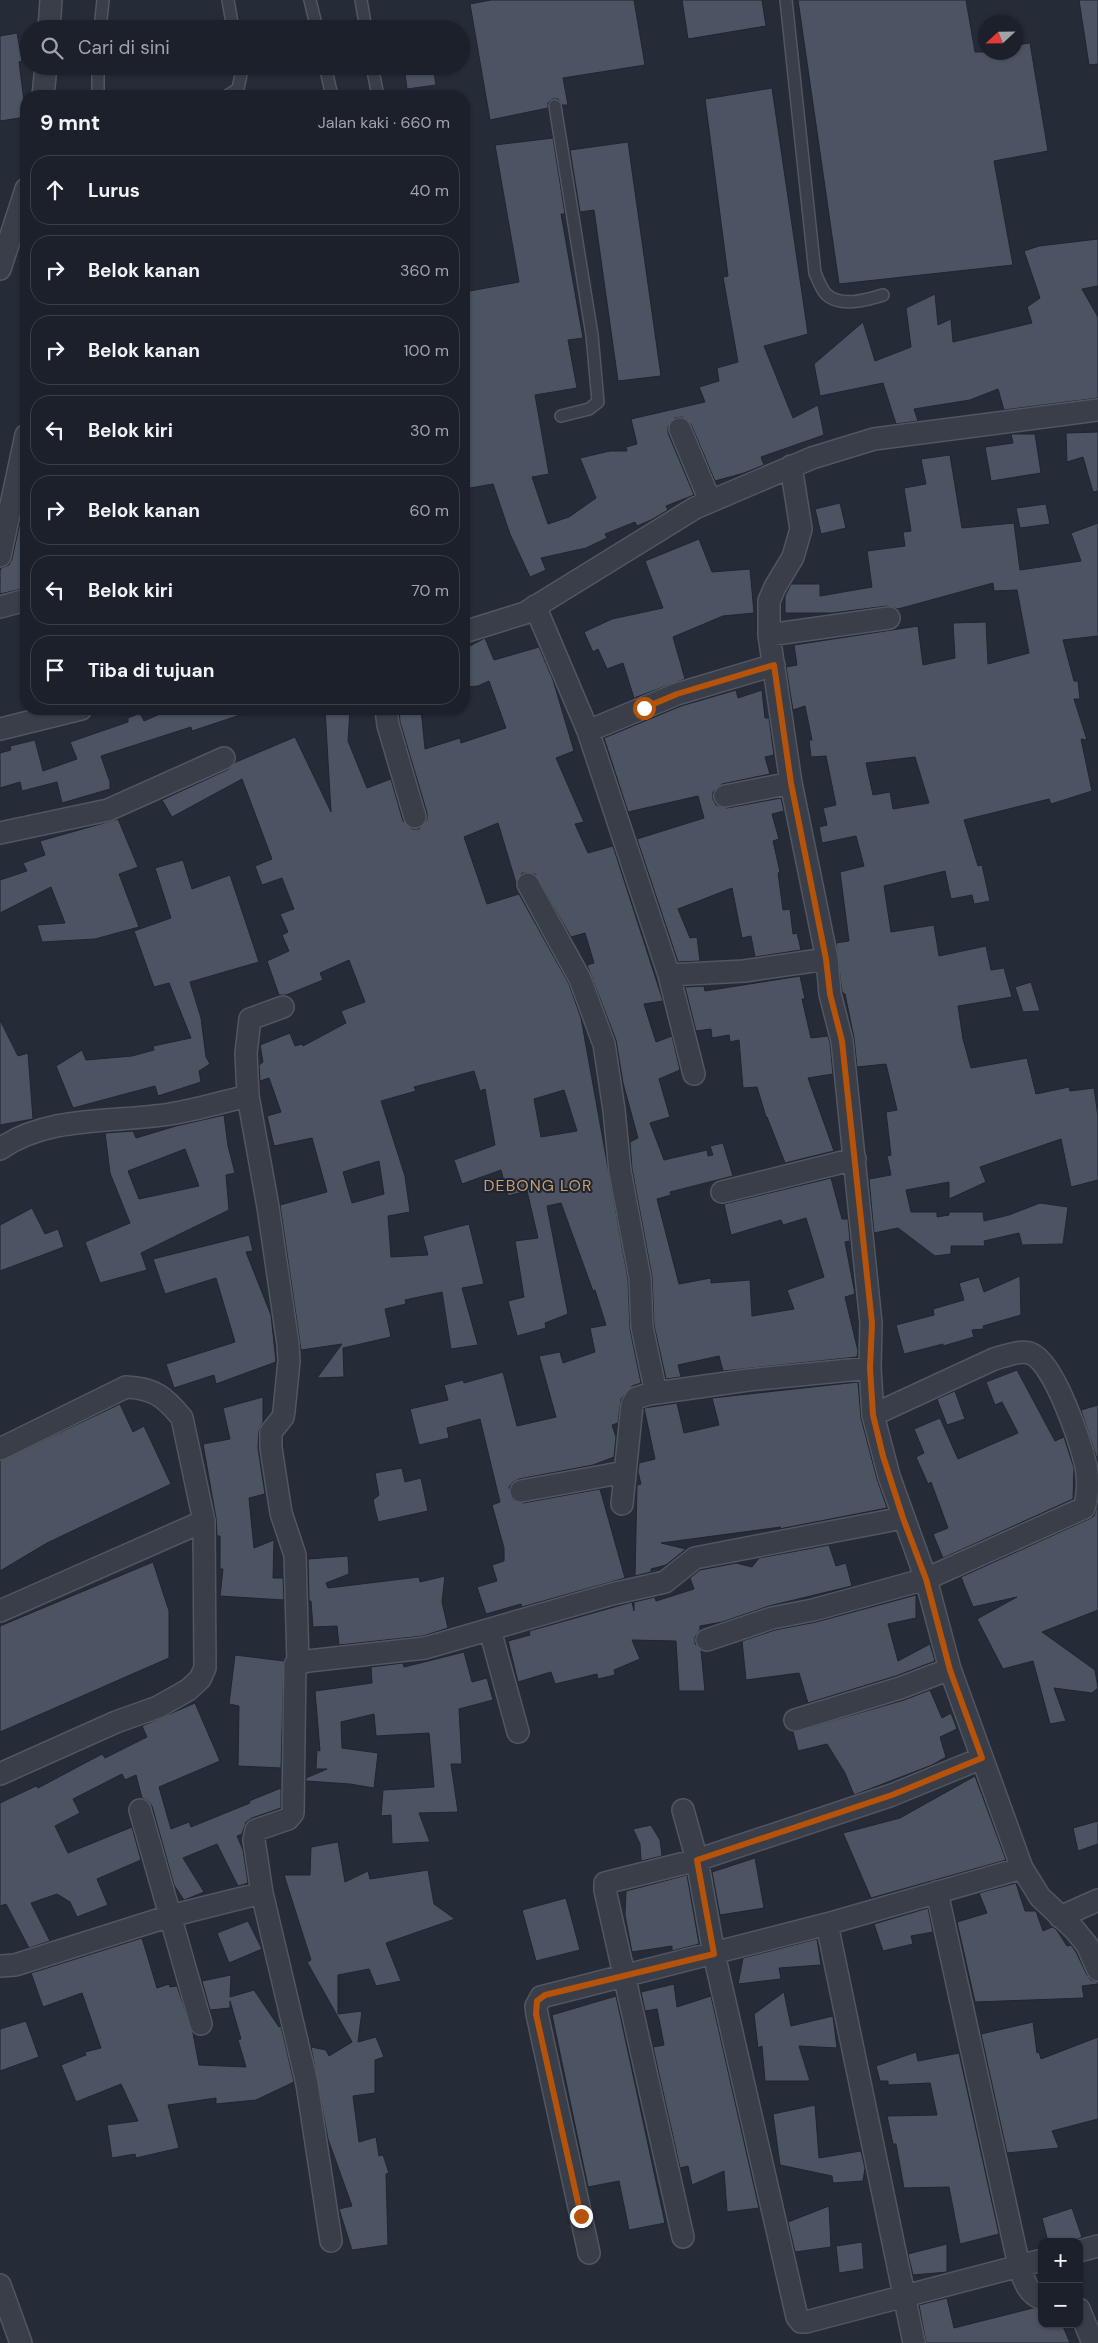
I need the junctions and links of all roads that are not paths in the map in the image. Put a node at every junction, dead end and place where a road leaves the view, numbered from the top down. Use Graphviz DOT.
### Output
graph roads {
  1 [pos="50,0"];
  2 [pos="103,0"];
  3 [pos="228,0"];
  4 [pos="310,0"];
  5 [pos="361,0"];
  6 [pos="786,0"];
  7 [pos="49,20"];
  8 [pos="101,20"];
  9 [pos="231,20"];
  10 [pos="314,20"];
  11 [pos="364,20"];
  12 [pos="45,75"];
  13 [pos="98,75"];
  14 [pos="241,75"];
  15 [pos="327,75"];
  16 [pos="374,75"];
  17 [pos="44,90"];
  18 [pos="98,90"];
  19 [pos="236,90"];
  20 [pos="331,90"];
  21 [pos="377,90"];
  22 [pos="555,106"];
  23 [pos="20,207"];
  24 [pos="0,269"];
  25 [pos="883,295"];
  26 [pos="1098,410"];
  27 [pos="561,416"];
  28 [pos="680,429"];
  29 [pos="20,463"];
  30 [pos="792,466"];
  31 [pos="710,501"];
  32 [pos="0,556"];
  33 [pos="20,602"];
  34 [pos="535,606"];
  35 [pos="0,607"];
  36 [pos="889,618"];
  37 [pos="470,630"];
  38 [pos="770,635"];
  39 [pos="774,665"];
  40 [pos="57,715"];
  41 [pos="387,715"];
  42 [pos="0,729"];
  43 [pos="588,731"];
  44 [pos="224,758"];
  45 [pos="791,783"];
  46 [pos="725,796"];
  47 [pos="415,817"];
  48 [pos="0,833"];
  49 [pos="528,884"];
  50 [pos="826,959"];
  51 [pos="669,975"];
  52 [pos="283,1007"];
  53 [pos="694,1074"];
  54 [pos="248,1096"];
  55 [pos="0,1149"];
  56 [pos="855,1159"];
  57 [pos="722,1192"];
  58 [pos="870,1368"];
  59 [pos="656,1393"];
  60 [pos="873,1415"];
  61 [pos="0,1449"];
  62 [pos="626,1472"];
  63 [pos="521,1491"];
  64 [pos="622,1504"];
  65 [pos="903,1518"];
  66 [pos="204,1521"];
  67 [pos="926,1579"];
  68 [pos="0,1611"];
  69 [pos="490,1630"];
  70 [pos="707,1640"];
  71 [pos="298,1663"];
  72 [pos="950,1670"];
  73 [pos="795,1720"];
  74 [pos="518,1732"];
  75 [pos="982,1758"];
  76 [pos="0,1774"];
  77 [pos="140,1810"];
  78 [pos="683,1810"];
  79 [pos="697,1860"];
  80 [pos="1022,1868"];
  81 [pos="937,1892"];
  82 [pos="262,1893"];
  83 [pos="1098,1900"];
  84 [pos="170,1916"];
  85 [pos="1060,1917"];
  86 [pos="827,1924"];
  87 [pos="714,1954"];
  88 [pos="0,1966"];
  89 [pos="1098,1970"];
  90 [pos="624,1975"];
  91 [pos="201,2024"];
  92 [pos="683,2237"];
  93 [pos="331,2241"];
  94 [pos="1098,2246"];
  95 [pos="1083,2250"];
  96 [pos="589,2253"];
  97 [pos="1038,2261"];
  98 [pos="1019,2266"];
  99 [pos="0,2285"];
  100 [pos="904,2295"];
  101 [pos="1038,2298"];
  102 [pos="1083,2319"];
  103 [pos="21,2343"];
  104 [pos="914,2343"];
  105 [pos="1093,2343"];
  1 -- 7 [label="street"];
  2 -- 8 [label="lane"];
  3 -- 9 [label="lane"];
  4 -- 10 [label="lane"];
  5 -- 11 [label="lane"];
  6 -- 25 [label="lane"];
  12 -- 17 [label="street"];
  13 -- 18 [label="lane"];
  14 -- 19 [label="lane"];
  15 -- 20 [label="lane"];
  16 -- 21 [label="lane"];
  22 -- 27 [label="lane"];
  23 -- 24 [label="street"];
  26 -- 30 [label="street"];
  28 -- 31 [label="street"];
  29 -- 32 [label="street"];
  30 -- 31 [label="street"];
  30 -- 38 [label="street"];
  31 -- 34 [label="street"];
  33 -- 35 [label="street"];
  34 -- 37 [label="street"];
  34 -- 43 [label="street"];
  36 -- 38 [label="street"];
  38 -- 39 [label="street"];
  39 -- 43 [label="street"];
  39 -- 45 [label="street"];
  40 -- 42 [label="street"];
  41 -- 47 [label="street"];
  43 -- 51 [label="street"];
  44 -- 48 [label="street"];
  45 -- 46 [label="street"];
  45 -- 50 [label="street"];
  49 -- 59 [label="street"];
  50 -- 51 [label="street"];
  50 -- 56 [label="street"];
  51 -- 53 [label="street"];
  52 -- 54 [label="street"];
  54 -- 55 [label="street"];
  54 -- 71 [label="street"];
  56 -- 57 [label="street"];
  56 -- 58 [label="street"];
  58 -- 59 [label="street"];
  58 -- 60 [label="street"];
  59 -- 62 [label="street"];
  60 -- 65 [label="street"];
  60 -- 67 [label="street"];
  61 -- 66 [label="street"];
  62 -- 63 [label="street"];
  62 -- 64 [label="street"];
  65 -- 67 [label="street"];
  65 -- 69 [label="street"];
  66 -- 68 [label="street"];
  66 -- 76 [label="street"];
  67 -- 70 [label="street"];
  67 -- 72 [label="street"];
  69 -- 71 [label="street"];
  69 -- 74 [label="street"];
  71 -- 82 [label="street"];
  72 -- 73 [label="street"];
  72 -- 75 [label="street"];
  75 -- 79 [label="street"];
  75 -- 80 [label="street"];
  77 -- 84 [label="street"];
  78 -- 79 [label="street"];
  79 -- 87 [label="street"];
  79 -- 90 [label="street"];
  80 -- 81 [label="street"];
  80 -- 85 [label="street"];
  81 -- 86 [label="street"];
  81 -- 98 [label="street"];
  82 -- 84 [label="street"];
  82 -- 93 [label="street"];
  83 -- 85 [label="street"];
  84 -- 88 [label="street"];
  84 -- 91 [label="street"];
  85 -- 89 [label="street"];
  86 -- 87 [label="street"];
  86 -- 100 [label="street"];
  87 -- 90 [label="street"];
  87 -- 100 [label="street"];
  90 -- 92 [label="street"];
  90 -- 96 [label="street"];
  94 -- 95 [label="street"];
  97 -- 98 [label="street"];
  98 -- 100 [label="street"];
  98 -- 101 [label="street"];
  99 -- 103 [label="street"];
  100 -- 104 [label="street"];
  102 -- 105 [label="street"];
}
